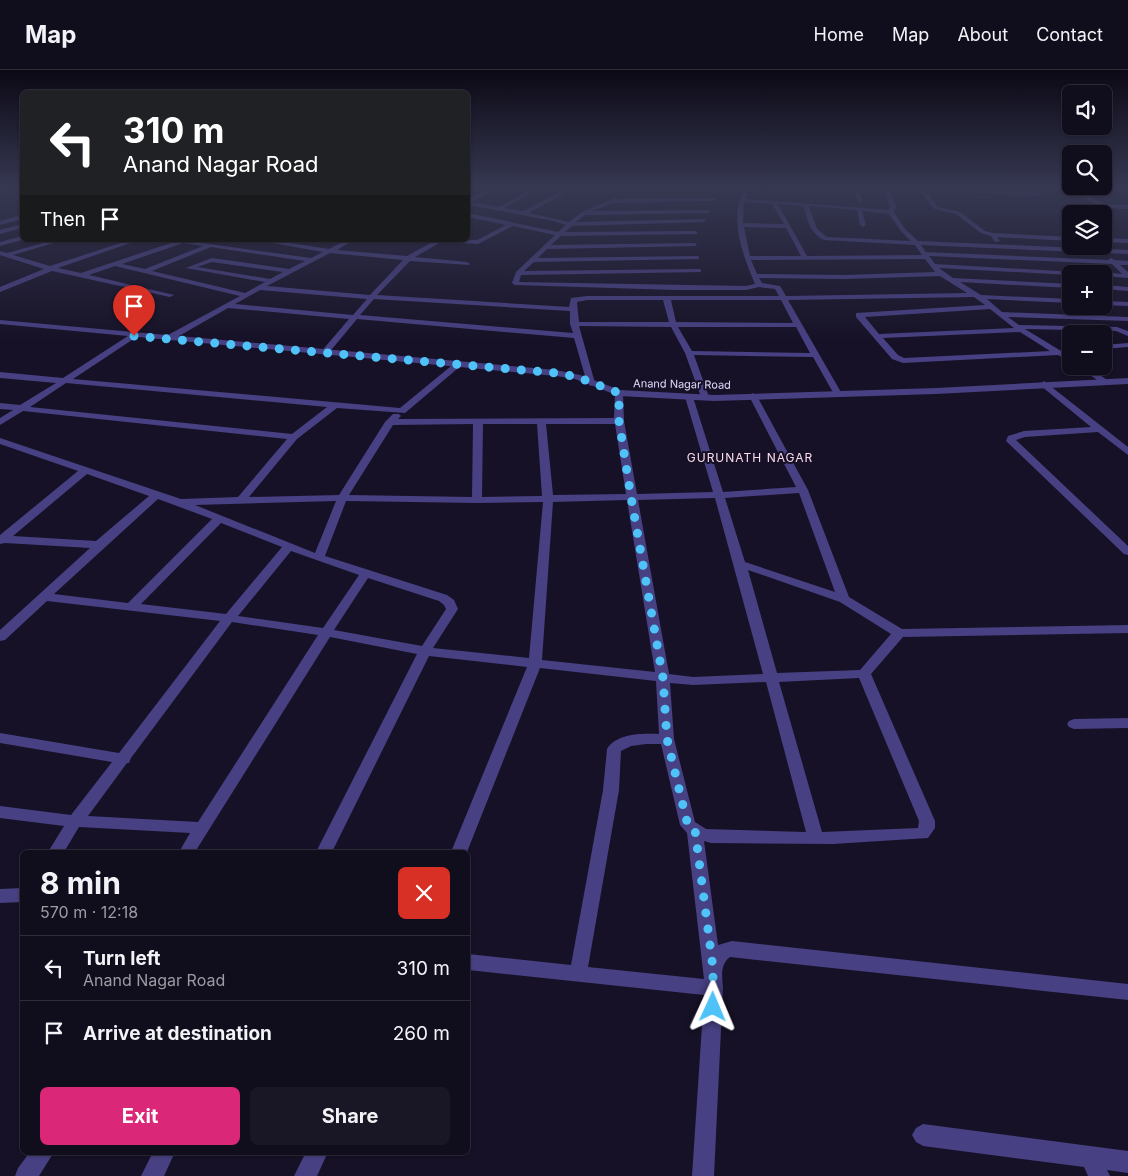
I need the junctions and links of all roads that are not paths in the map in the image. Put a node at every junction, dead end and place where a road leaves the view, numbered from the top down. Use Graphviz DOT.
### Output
graph roads {
  1 [pos="486,238"];
  2 [pos="555,238"];
  3 [pos="696,238"];
  4 [pos="744,238"];
  5 [pos="794,238"];
  6 [pos="824,238"];
  7 [pos="911,238"];
  8 [pos="995,238"];
  9 [pos="1044,238"];
  10 [pos="20,239"];
  11 [pos="1062,239"];
  12 [pos="1112,241"];
  13 [pos="53,242"];
  14 [pos="130,242"];
  15 [pos="181,242"];
  16 [pos="190,242"];
  17 [pos="271,242"];
  18 [pos="347,242"];
  19 [pos="437,242"];
  20 [pos="470,242"];
  21 [pos="916,242"];
  22 [pos="1128,242"];
  23 [pos="0,244"];
  24 [pos="210,245"];
  25 [pos="695,245"];
  26 [pos="1000,245"];
  27 [pos="546,247"];
  28 [pos="1062,247"];
  29 [pos="1112,250"];
  30 [pos="330,251"];
  31 [pos="1128,252"];
  32 [pos="3,254"];
  33 [pos="926,255"];
  34 [pos="1106,255"];
  35 [pos="805,257"];
  36 [pos="409,258"];
  37 [pos="697,258"];
  38 [pos="747,258"];
  39 [pos="585,259"];
  40 [pos="311,260"];
  41 [pos="532,260"];
  42 [pos="1113,262"];
  43 [pos="1128,263"];
  44 [pos="114,264"];
  45 [pos="467,264"];
  46 [pos="933,266"];
  47 [pos="52,268"];
  48 [pos="291,270"];
  49 [pos="145,271"];
  50 [pos="698,271"];
  51 [pos="582,272"];
  52 [pos="518,273"];
  53 [pos="1062,273"];
  54 [pos="941,274"];
  55 [pos="1112,274"];
  56 [pos="82,275"];
  57 [pos="1128,275"];
  58 [pos="754,276"];
  59 [pos="951,280"];
  60 [pos="271,281"];
  61 [pos="0,283"];
  62 [pos="758,285"];
  63 [pos="9,286"];
  64 [pos="581,286"];
  65 [pos="1062,286"];
  66 [pos="1112,287"];
  67 [pos="260,288"];
  68 [pos="704,288"];
  69 [pos="1128,288"];
  70 [pos="0,290"];
  71 [pos="170,295"];
  72 [pos="246,295"];
  73 [pos="372,296"];
  74 [pos="977,296"];
  75 [pos="783,298"];
  76 [pos="578,299"];
  77 [pos="666,300"];
  78 [pos="1062,301"];
  79 [pos="1112,303"];
  80 [pos="1128,304"];
  81 [pos="227,306"];
  82 [pos="851,306"];
  83 [pos="991,307"];
  84 [pos="571,309"];
  85 [pos="1001,314"];
  86 [pos="353,318"];
  87 [pos="1128,319"];
  88 [pos="0,322"];
  89 [pos="574,324"];
  90 [pos="674,324"];
  91 [pos="797,325"];
  92 [pos="1019,328"];
  93 [pos="1128,334"];
  94 [pos="134,336"];
  95 [pos="579,336"];
  96 [pos="877,336"];
  97 [pos="169,338"];
  98 [pos="1128,345"];
  99 [pos="1112,346"];
  100 [pos="1062,351"];
  101 [pos="1057,352"];
  102 [pos="324,353"];
  103 [pos="689,353"];
  104 [pos="814,355"];
  105 [pos="1062,355"];
  106 [pos="459,364"];
  107 [pos="0,375"];
  108 [pos="1095,375"];
  109 [pos="63,381"];
  110 [pos="1128,381"];
  111 [pos="1106,382"];
  112 [pos="591,383"];
  113 [pos="1044,384"];
  114 [pos="619,393"];
  115 [pos="838,394"];
  116 [pos="753,396"];
  117 [pos="689,397"];
  118 [pos="705,397"];
  119 [pos="335,405"];
  120 [pos="0,406"];
  121 [pos="21,409"];
  122 [pos="402,411"];
  123 [pos="619,421"];
  124 [pos="0,422"];
  125 [pos="390,422"];
  126 [pos="541,422"];
  127 [pos="478,423"];
  128 [pos="1100,429"];
  129 [pos="294,437"];
  130 [pos="0,441"];
  131 [pos="1128,452"];
  132 [pos="84,471"];
  133 [pos="803,490"];
  134 [pos="720,495"];
  135 [pos="155,496"];
  136 [pos="631,497"];
  137 [pos="342,498"];
  138 [pos="242,499"];
  139 [pos="548,499"];
  140 [pos="477,500"];
  141 [pos="178,502"];
  142 [pos="219,519"];
  143 [pos="1,540"];
  144 [pos="99,545"];
  145 [pos="290,546"];
  146 [pos="1128,552"];
  147 [pos="319,558"];
  148 [pos="740,564"];
  149 [pos="365,574"];
  150 [pos="44,597"];
  151 [pos="844,599"];
  152 [pos="130,608"];
  153 [pos="229,618"];
  154 [pos="1128,629"];
  155 [pos="326,632"];
  156 [pos="899,633"];
  157 [pos="0,637"];
  158 [pos="425,651"];
  159 [pos="535,664"];
  160 [pos="864,674"];
  161 [pos="663,678"];
  162 [pos="772,678"];
  163 [pos="1128,723"];
  164 [pos="1074,724"];
  165 [pos="0,738"];
  166 [pos="667,739"];
  167 [pos="124,759"];
  168 [pos="0,812"];
  169 [pos="75,821"];
  170 [pos="202,828"];
  171 [pos="695,830"];
  172 [pos="815,837"];
  173 [pos="57,850"];
  174 [pos="187,850"];
  175 [pos="325,850"];
  176 [pos="460,850"];
  177 [pos="20,895"];
  178 [pos="0,896"];
  179 [pos="470,962"];
  180 [pos="713,968"];
  181 [pos="578,974"];
  182 [pos="714,988"];
  183 [pos="1128,992"];
  184 [pos="923,1135"];
  185 [pos="42,1155"];
  186 [pos="163,1155"];
  187 [pos="316,1155"];
  188 [pos="1128,1162"];
  189 [pos="1095,1166"];
  190 [pos="26,1176"];
  191 [pos="152,1176"];
  192 [pos="305,1176"];
  193 [pos="703,1176"];
  1 -- 20 [label="street"];
  2 -- 27 [label="street"];
  3 -- 25 [label="street"];
  4 -- 38 [label="street"];
  5 -- 35 [label="street"];
  6 -- 21 [label="street"];
  7 -- 21 [label="street"];
  8 -- 26 [label="street"];
  9 -- 11 [label="street"];
  10 -- 23 [label="street"];
  12 -- 22 [label="street"];
  13 -- 32 [label="street"];
  14 -- 47 [label="street"];
  15 -- 44 [label="street"];
  16 -- 24 [label="street"];
  17 -- 30 [label="street"];
  18 -- 30 [label="street"];
  19 -- 36 [label="street"];
  21 -- 26 [label="street"];
  21 -- 33 [label="street"];
  24 -- 40 [label="street"];
  24 -- 49 [label="street"];
  25 -- 27 [label="street"];
  25 -- 37 [label="street"];
  26 -- 28 [label="street"];
  27 -- 41 [label="street"];
  29 -- 31 [label="street"];
  30 -- 36 [label="street"];
  30 -- 40 [label="street"];
  32 -- 47 [label="street"];
  33 -- 35 [label="street"];
  33 -- 42 [label="street"];
  33 -- 46 [label="street"];
  34 -- 42 [label="street"];
  35 -- 38 [label="street"];
  36 -- 45 [label="street"];
  36 -- 73 [label="street"];
  37 -- 39 [label="street"];
  37 -- 50 [label="street"];
  38 -- 58 [label="street"];
  39 -- 41 [label="street"];
  39 -- 51 [label="street"];
  40 -- 48 [label="street"];
  41 -- 52 [label="street"];
  42 -- 43 [label="street"];
  42 -- 57 [label="street"];
  44 -- 49 [label="street"];
  44 -- 56 [label="street"];
  46 -- 53 [label="street"];
  46 -- 54 [label="street"];
  47 -- 56 [label="street"];
  47 -- 63 [label="street"];
  48 -- 60 [label="street"];
  48 -- 60 [label="street"];
  49 -- 72 [label="street"];
  50 -- 51 [label="street"];
  50 -- 68 [label="street"];
  51 -- 52 [label="street"];
  51 -- 64 [label="street"];
  52 -- 64 [label="street"];
  54 -- 58 [label="street"];
  54 -- 59 [label="street"];
  55 -- 57 [label="street"];
  56 -- 71 [label="street"];
  58 -- 62 [label="street"];
  59 -- 65 [label="street"];
  59 -- 74 [label="street"];
  60 -- 67 [label="street"];
  61 -- 63 [label="street"];
  62 -- 68 [label="street"];
  62 -- 75 [label="street"];
  63 -- 70 [label="street"];
  64 -- 68 [label="street"];
  64 -- 76 [label="street"];
  66 -- 69 [label="street"];
  67 -- 72 [label="street"];
  67 -- 73 [label="street"];
  72 -- 81 [label="street"];
  73 -- 84 [label="street"];
  73 -- 86 [label="street"];
  74 -- 78 [label="street"];
  74 -- 82 [label="street"];
  74 -- 83 [label="street"];
  75 -- 77 [label="street"];
  75 -- 82 [label="street"];
  75 -- 91 [label="street"];
  76 -- 77 [label="street"];
  76 -- 84 [label="street"];
  77 -- 90 [label="street"];
  79 -- 80 [label="street"];
  81 -- 86 [label="street"];
  81 -- 97 [label="street"];
  82 -- 83 [label="street"];
  82 -- 96 [label="street"];
  83 -- 85 [label="street"];
  84 -- 89 [label="street"];
  85 -- 87 [label="street"];
  85 -- 92 [label="street"];
  86 -- 95 [label="street"];
  86 -- 102 [label="street"];
  88 -- 94 [label="street, Anand Nagar Road"];
  89 -- 90 [label="street"];
  89 -- 95 [label="street"];
  90 -- 91 [label="street"];
  90 -- 103 [label="street"];
  91 -- 104 [label="street"];
  92 -- 93 [label="street"];
  92 -- 96 [label="street"];
  92 -- 101 [label="street"];
  94 -- 97 [label="street, Anand Nagar Road"];
  94 -- 109 [label="street"];
  95 -- 112 [label="street"];
  96 -- 101 [label="street"];
  97 -- 102 [label="street, Anand Nagar Road"];
  98 -- 99 [label="street"];
  100 -- 101 [label="street"];
  101 -- 105 [label="street"];
  102 -- 106 [label="street, Anand Nagar Road"];
  103 -- 104 [label="street"];
  103 -- 118 [label="street"];
  104 -- 115 [label="street"];
  106 -- 112 [label="street, Anand Nagar Road"];
  106 -- 122 [label="street"];
  107 -- 109 [label="street"];
  108 -- 111 [label="street"];
  109 -- 119 [label="street"];
  109 -- 121 [label="street"];
  110 -- 111 [label="street, Anand Nagar Road"];
  111 -- 113 [label="street, Anand Nagar Road"];
  112 -- 114 [label="street, Anand Nagar Road"];
  113 -- 115 [label="street, Anand Nagar Road"];
  113 -- 128 [label="street"];
  114 -- 117 [label="street, Anand Nagar Road"];
  114 -- 123 [label="street"];
  115 -- 116 [label="street, Anand Nagar Road"];
  116 -- 118 [label="street, Anand Nagar Road"];
  116 -- 133 [label="street"];
  117 -- 118 [label="street, Anand Nagar Road"];
  117 -- 134 [label="street"];
  119 -- 122 [label="street"];
  119 -- 129 [label="street"];
  120 -- 121 [label="street"];
  121 -- 124 [label="street"];
  121 -- 129 [label="street"];
  122 -- 125 [label="street"];
  123 -- 126 [label="street"];
  123 -- 136 [label="street"];
  125 -- 127 [label="street"];
  125 -- 137 [label="street"];
  126 -- 127 [label="street"];
  126 -- 139 [label="street"];
  127 -- 140 [label="street"];
  128 -- 131 [label="street"];
  128 -- 146 [label="street"];
  129 -- 138 [label="street"];
  130 -- 132 [label="street"];
  132 -- 135 [label="street"];
  132 -- 143 [label="street"];
  133 -- 134 [label="street"];
  133 -- 151 [label="street"];
  134 -- 136 [label="street"];
  134 -- 148 [label="street"];
  135 -- 141 [label="street"];
  135 -- 144 [label="street"];
  136 -- 139 [label="street"];
  136 -- 161 [label="street"];
  137 -- 138 [label="street"];
  137 -- 140 [label="street"];
  137 -- 147 [label="street"];
  138 -- 141 [label="street"];
  139 -- 140 [label="street"];
  139 -- 159 [label="street"];
  141 -- 142 [label="street"];
  142 -- 145 [label="street"];
  142 -- 152 [label="street"];
  143 -- 144 [label="street"];
  144 -- 150 [label="street"];
  145 -- 147 [label="street"];
  145 -- 153 [label="street"];
  147 -- 149 [label="street"];
  148 -- 151 [label="street"];
  148 -- 162 [label="street"];
  149 -- 155 [label="street"];
  149 -- 158 [label="street"];
  150 -- 152 [label="street"];
  150 -- 157 [label="street"];
  151 -- 156 [label="street"];
  152 -- 153 [label="street"];
  153 -- 155 [label="street"];
  153 -- 167 [label="street"];
  154 -- 156 [label="street"];
  155 -- 158 [label="street"];
  155 -- 170 [label="street"];
  156 -- 160 [label="street"];
  158 -- 159 [label="street"];
  158 -- 175 [label="street"];
  159 -- 161 [label="street"];
  159 -- 176 [label="street"];
  160 -- 162 [label="street"];
  160 -- 172 [label="street"];
  161 -- 162 [label="street"];
  161 -- 166 [label="street"];
  162 -- 172 [label="street"];
  163 -- 164 [label="street"];
  165 -- 167 [label="street"];
  166 -- 171 [label="street"];
  166 -- 181 [label="street"];
  167 -- 169 [label="street"];
  168 -- 169 [label="street"];
  169 -- 170 [label="street"];
  169 -- 173 [label="street"];
  170 -- 174 [label="street"];
  171 -- 172 [label="street"];
  171 -- 180 [label="street"];
  177 -- 178 [label="street"];
  179 -- 181 [label="street"];
  180 -- 182 [label="street"];
  180 -- 183 [label="street"];
  181 -- 182 [label="street"];
  182 -- 193 [label="street"];
  184 -- 189 [label="street"];
  185 -- 190 [label="street"];
  186 -- 191 [label="street"];
  187 -- 192 [label="street"];
  188 -- 189 [label="street"];
}
